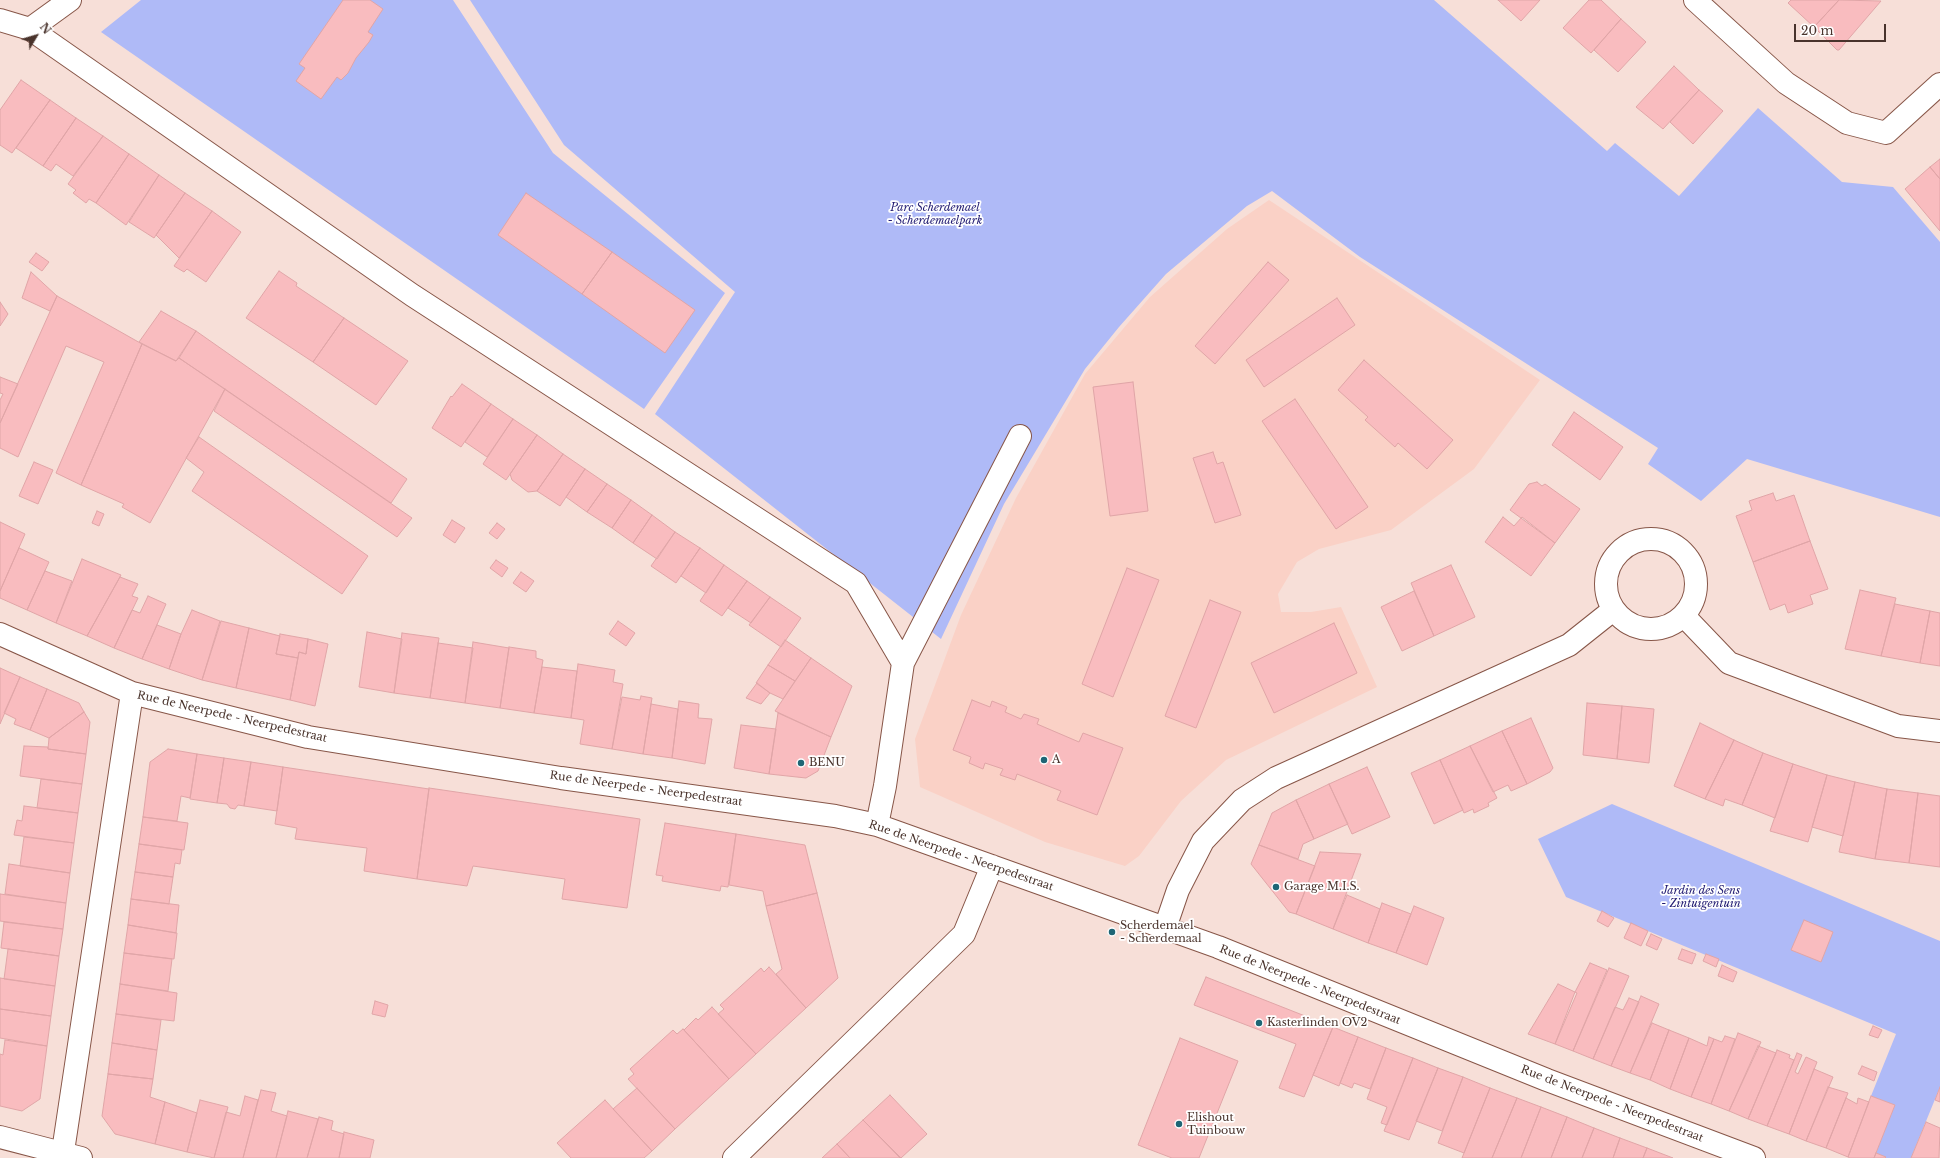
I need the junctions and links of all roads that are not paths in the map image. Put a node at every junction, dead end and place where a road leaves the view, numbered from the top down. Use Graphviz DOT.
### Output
graph roads {
  1 [pos="70,0"];
  2 [pos="1695,0"];
  3 [pos="0,20"];
  4 [pos="30,29"];
  5 [pos="1940,84"];
  6 [pos="1020,436"];
  7 [pos="1613,610"];
  8 [pos="1684,616"];
  9 [pos="0,634"];
  10 [pos="902,663"];
  11 [pos="132,693"];
  12 [pos="1940,731"];
  13 [pos="877,825"];
  14 [pos="992,866"];
  15 [pos="1165,928"];
  16 [pos="0,1138"];
  17 [pos="69,1156"];
  18 [pos="734,1158"];
  19 [pos="1754,1158"];
  1 -- 4 [label="street"];
  2 -- 5 [label="street"];
  3 -- 4 [label="street"];
  4 -- 10 [label="street"];
  6 -- 10 [label="street"];
  7 -- 8 [label="street"];
  7 -- 8 [label="street"];
  7 -- 15 [label="street"];
  8 -- 12 [label="street"];
  9 -- 11 [label="street, Rue de Neerpede - Neerpedestraat"];
  10 -- 13 [label="street"];
  11 -- 13 [label="street, Rue de Neerpede - Neerpedestraat"];
  11 -- 17 [label="street"];
  13 -- 14 [label="street, Rue de Neerpede - Neerpedestraat"];
  14 -- 15 [label="street, Rue de Neerpede - Neerpedestraat"];
  14 -- 18 [label="street"];
  15 -- 19 [label="street, Rue de Neerpede - Neerpedestraat"];
  16 -- 17 [label="street"];
}
